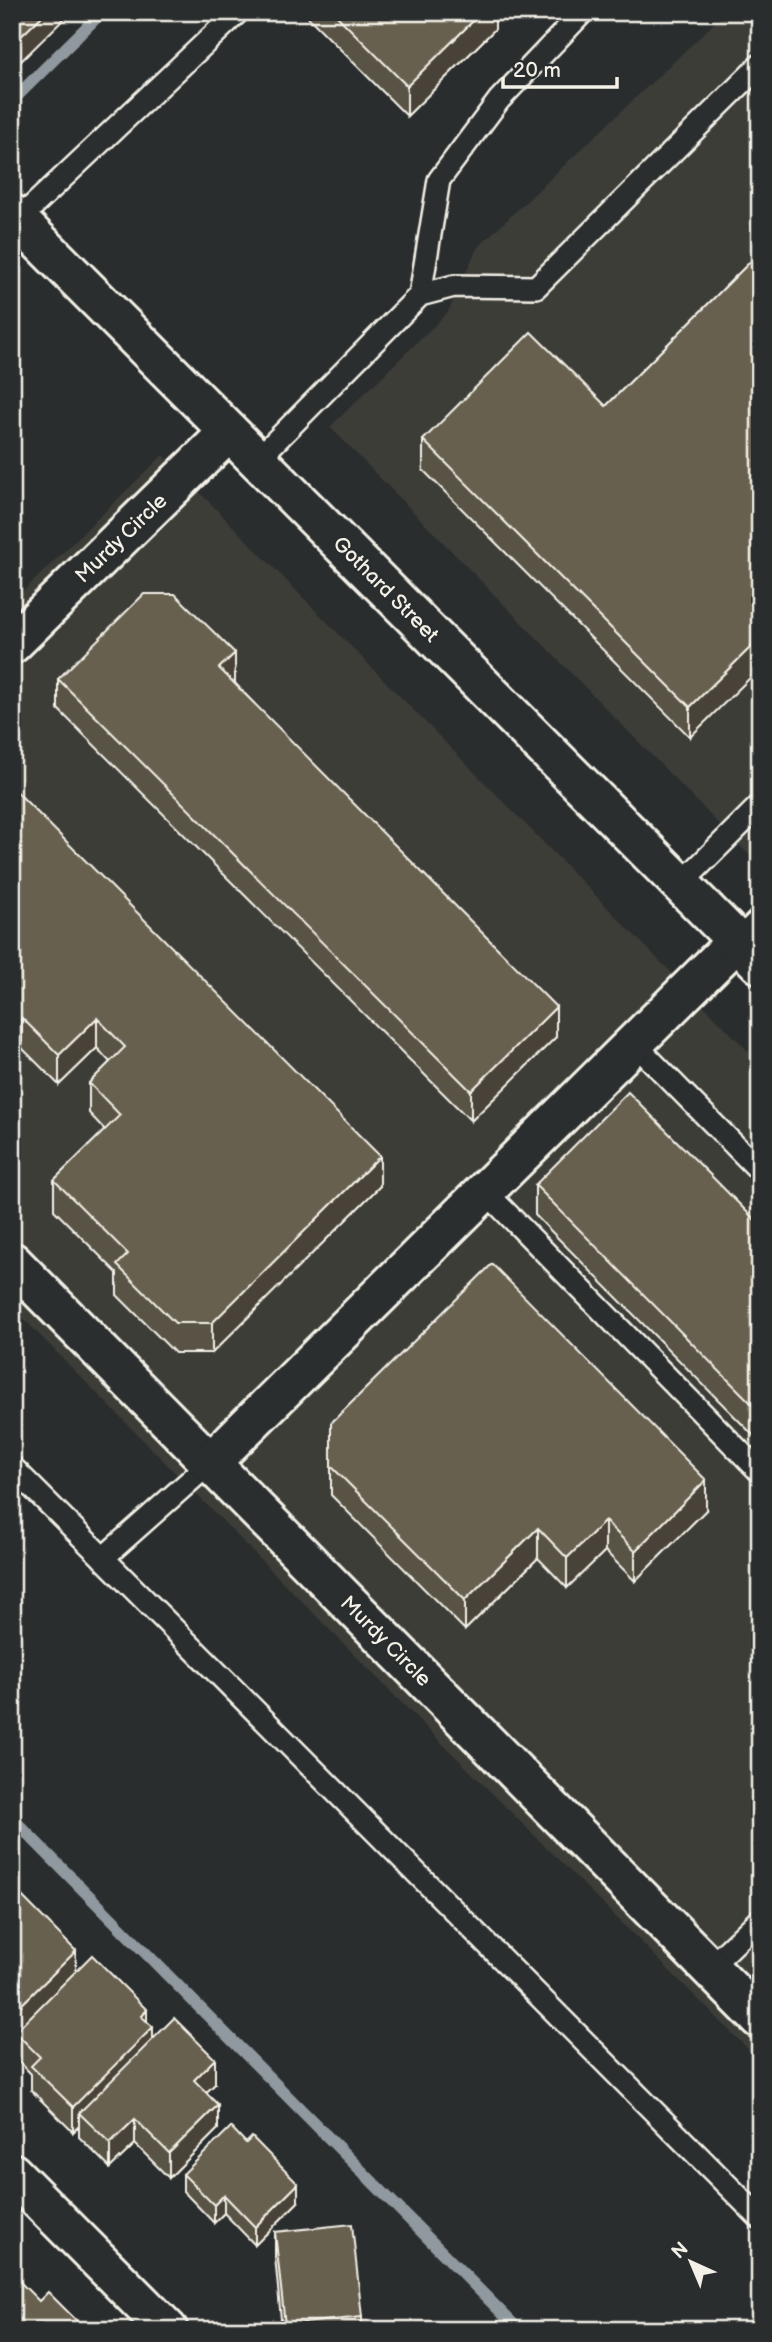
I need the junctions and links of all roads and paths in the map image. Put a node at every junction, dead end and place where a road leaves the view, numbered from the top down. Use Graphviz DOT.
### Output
graph roads {
  1 [pos="238,12"];
  2 [pos="583,12"];
  3 [pos="760,65"];
  4 [pos="15,217"];
  5 [pos="420,295"];
  6 [pos="229,432"];
  7 [pos="257,460"];
  8 [pos="12,644"];
  9 [pos="760,805"];
  10 [pos="681,884"];
  11 [pos="752,941"];
  12 [pos="634,1043"];
  13 [pos="760,1171"];
  14 [pos="485,1191"];
  15 [pos="12,1262"];
  16 [pos="210,1462"];
  17 [pos="12,1467"];
  18 [pos="760,1472"];
  19 [pos="103,1558"];
  20 [pos="760,1919"];
  21 [pos="709,1968"];
  22 [pos="760,2019"];
  23 [pos="12,2173"];
  24 [pos="760,2218"];
  25 [pos="168,2330"];
  1 -- 4 [label="lane"];
  2 -- 5 [label="lane"];
  3 -- 5 [label="lane"];
  4 -- 6 [label="street, Gothard Street"];
  5 -- 7 [label="lane"];
  6 -- 7 [label="street, Gothard Street"];
  6 -- 8 [label="street, Murdy Circle"];
  7 -- 10 [label="street, Gothard Street"];
  9 -- 10 [label="lane"];
  10 -- 11 [label="street, Gothard Street"];
  11 -- 12 [label="street"];
  12 -- 13 [label="lane"];
  12 -- 14 [label="street"];
  14 -- 16 [label="street"];
  14 -- 18 [label="lane"];
  15 -- 16 [label="street, Murdy Circle"];
  16 -- 19 [label="lane"];
  16 -- 21 [label="street, Murdy Circle"];
  17 -- 19 [label="lane"];
  19 -- 24 [label="lane"];
  20 -- 21 [label="lane"];
  21 -- 22 [label="street, Murdy Circle"];
  23 -- 25 [label="street"];
}
